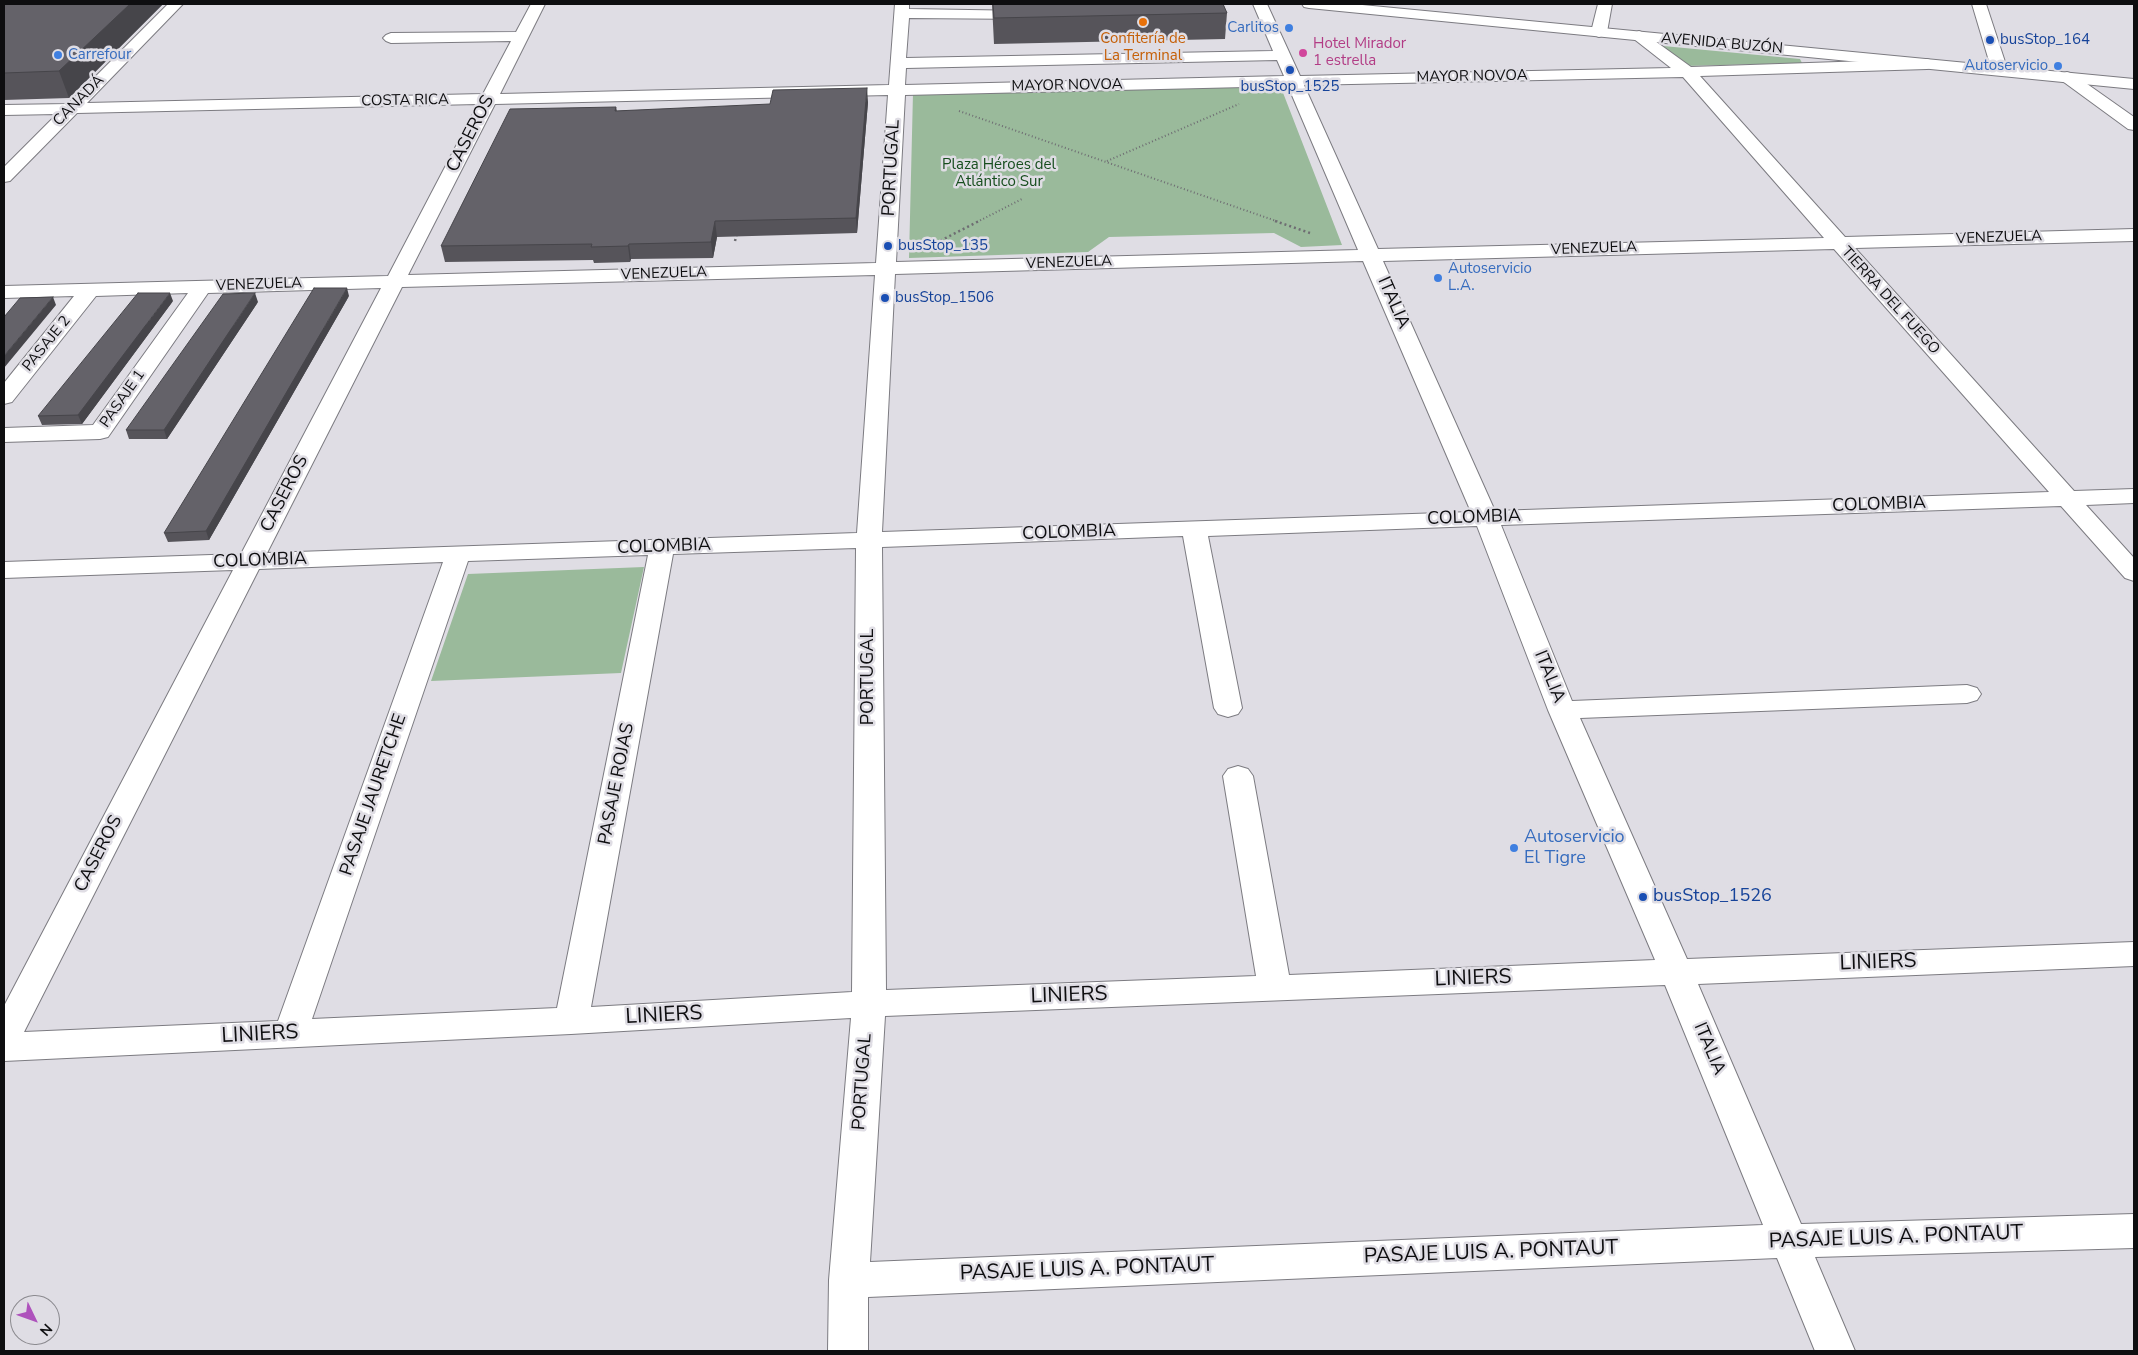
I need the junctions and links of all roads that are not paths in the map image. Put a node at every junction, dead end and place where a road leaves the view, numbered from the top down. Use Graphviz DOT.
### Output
graph roads {
  1 [pos="176,4"];
  2 [pos="538,4"];
  3 [pos="1260,4"];
  4 [pos="1309,4"];
  5 [pos="1605,4"];
  6 [pos="1980,4"];
  7 [pos="902,8"];
  8 [pos="1048,14"];
  9 [pos="1599,32"];
  10 [pos="522,36"];
  11 [pos="1640,36"];
  12 [pos="391,38"];
  13 [pos="1283,55"];
  14 [pos="898,63"];
  15 [pos="1928,64"];
  16 [pos="2000,71"];
  17 [pos="1687,72"];
  18 [pos="2067,77"];
  19 [pos="1295,81"];
  20 [pos="2134,84"];
  21 [pos="896,90"];
  22 [pos="489,99"];
  23 [pos="72,109"];
  24 [pos="4,110"];
  25 [pos="2134,125"];
  26 [pos="4,177"];
  27 [pos="2134,234"];
  28 [pos="1838,243"];
  29 [pos="1372,255"];
  30 [pos="887,268"];
  31 [pos="395,282"];
  32 [pos="202,287"];
  33 [pos="90,290"];
  34 [pos="4,292"];
  35 [pos="4,398"];
  36 [pos="4,435"];
  37 [pos="2134,496"];
  38 [pos="2067,498"];
  39 [pos="1486,518"];
  40 [pos="1194,528"];
  41 [pos="869,540"];
  42 [pos="662,547"];
  43 [pos="458,555"];
  44 [pos="250,561"];
  45 [pos="4,570"];
  46 [pos="2134,573"];
  47 [pos="1967,694"];
  48 [pos="1228,708"];
  49 [pos="1562,710"];
  50 [pos="1238,776"];
  51 [pos="2134,954"];
  52 [pos="1676,971"];
  53 [pos="1274,988"];
  54 [pos="869,1004"];
  55 [pos="571,1021"];
  56 [pos="290,1034"];
  57 [pos="4,1038"];
  58 [pos="4,1048"];
  59 [pos="2134,1231"];
  60 [pos="1789,1240"];
  61 [pos="849,1280"];
  62 [pos="848,1351"];
  63 [pos="1835,1351"];
  1 -- 23 [label="street, CANADÁ"];
  2 -- 10 [label="street, CASEROS"];
  3 -- 13 [label="street, ITALIA"];
  4 -- 9 [label="street, AVENIDA BUZÓN"];
  5 -- 9 [label="street"];
  6 -- 16 [label="street"];
  7 -- 8 [label="street"];
  7 -- 14 [label="street, PORTUGAL"];
  9 -- 11 [label="street, AVENIDA BUZÓN"];
  10 -- 12 [label="street"];
  10 -- 22 [label="street, CASEROS"];
  11 -- 15 [label="street, AVENIDA BUZÓN"];
  11 -- 17 [label="street, TIERRA DEL FUEGO"];
  13 -- 14 [label="street"];
  13 -- 19 [label="street, ITALIA"];
  14 -- 21 [label="street, PORTUGAL"];
  15 -- 16 [label="street, AVENIDA BUZÓN"];
  15 -- 17 [label="street, MAYOR NOVOA"];
  16 -- 18 [label="street, AVENIDA BUZÓN"];
  17 -- 19 [label="street, MAYOR NOVOA"];
  17 -- 28 [label="street, TIERRA DEL FUEGO"];
  18 -- 20 [label="street, AVENIDA BUZÓN"];
  18 -- 25 [label="street"];
  19 -- 21 [label="street, MAYOR NOVOA"];
  19 -- 29 [label="street, ITALIA"];
  21 -- 22 [label="street, COSTA RICA"];
  21 -- 30 [label="street, PORTUGAL"];
  22 -- 23 [label="street, COSTA RICA"];
  22 -- 31 [label="street, CASEROS"];
  23 -- 24 [label="street, COSTA RICA"];
  23 -- 26 [label="street, CANADÁ"];
  27 -- 28 [label="street, VENEZUELA"];
  28 -- 29 [label="street, VENEZUELA"];
  28 -- 38 [label="street, TIERRA DEL FUEGO"];
  29 -- 30 [label="street, VENEZUELA"];
  29 -- 39 [label="street, ITALIA"];
  30 -- 31 [label="street, VENEZUELA"];
  30 -- 41 [label="street, PORTUGAL"];
  31 -- 32 [label="street, VENEZUELA"];
  31 -- 44 [label="street, CASEROS"];
  32 -- 33 [label="street, VENEZUELA"];
  32 -- 36 [label="street, PASAJE 1"];
  33 -- 34 [label="street, VENEZUELA"];
  33 -- 35 [label="street, PASAJE 2"];
  37 -- 38 [label="street, COLOMBIA"];
  38 -- 39 [label="street, COLOMBIA"];
  38 -- 46 [label="street, TIERRA DEL FUEGO"];
  39 -- 40 [label="street, COLOMBIA"];
  39 -- 49 [label="street, ITALIA"];
  40 -- 41 [label="street, COLOMBIA"];
  40 -- 48 [label="street"];
  41 -- 42 [label="street, COLOMBIA"];
  41 -- 54 [label="street, PORTUGAL"];
  42 -- 43 [label="street, COLOMBIA"];
  42 -- 55 [label="street, PASAJE ROJAS"];
  43 -- 44 [label="street, COLOMBIA"];
  43 -- 56 [label="street, PASAJE JAURETCHE"];
  44 -- 45 [label="street, COLOMBIA"];
  44 -- 57 [label="street, CASEROS"];
  47 -- 49 [label="street"];
  49 -- 52 [label="street, ITALIA"];
  50 -- 53 [label="street"];
  51 -- 52 [label="street, LINIERS"];
  52 -- 53 [label="street, LINIERS"];
  52 -- 60 [label="street, ITALIA"];
  53 -- 54 [label="street, LINIERS"];
  54 -- 55 [label="street, LINIERS"];
  54 -- 61 [label="street, PORTUGAL"];
  55 -- 56 [label="street, LINIERS"];
  56 -- 58 [label="street, LINIERS"];
  59 -- 60 [label="street, PASAJE LUIS A. PONTAUT"];
  60 -- 61 [label="street, PASAJE LUIS A. PONTAUT"];
  60 -- 63 [label="street, ITALIA"];
  61 -- 62 [label="street, PORTUGAL"];
}
